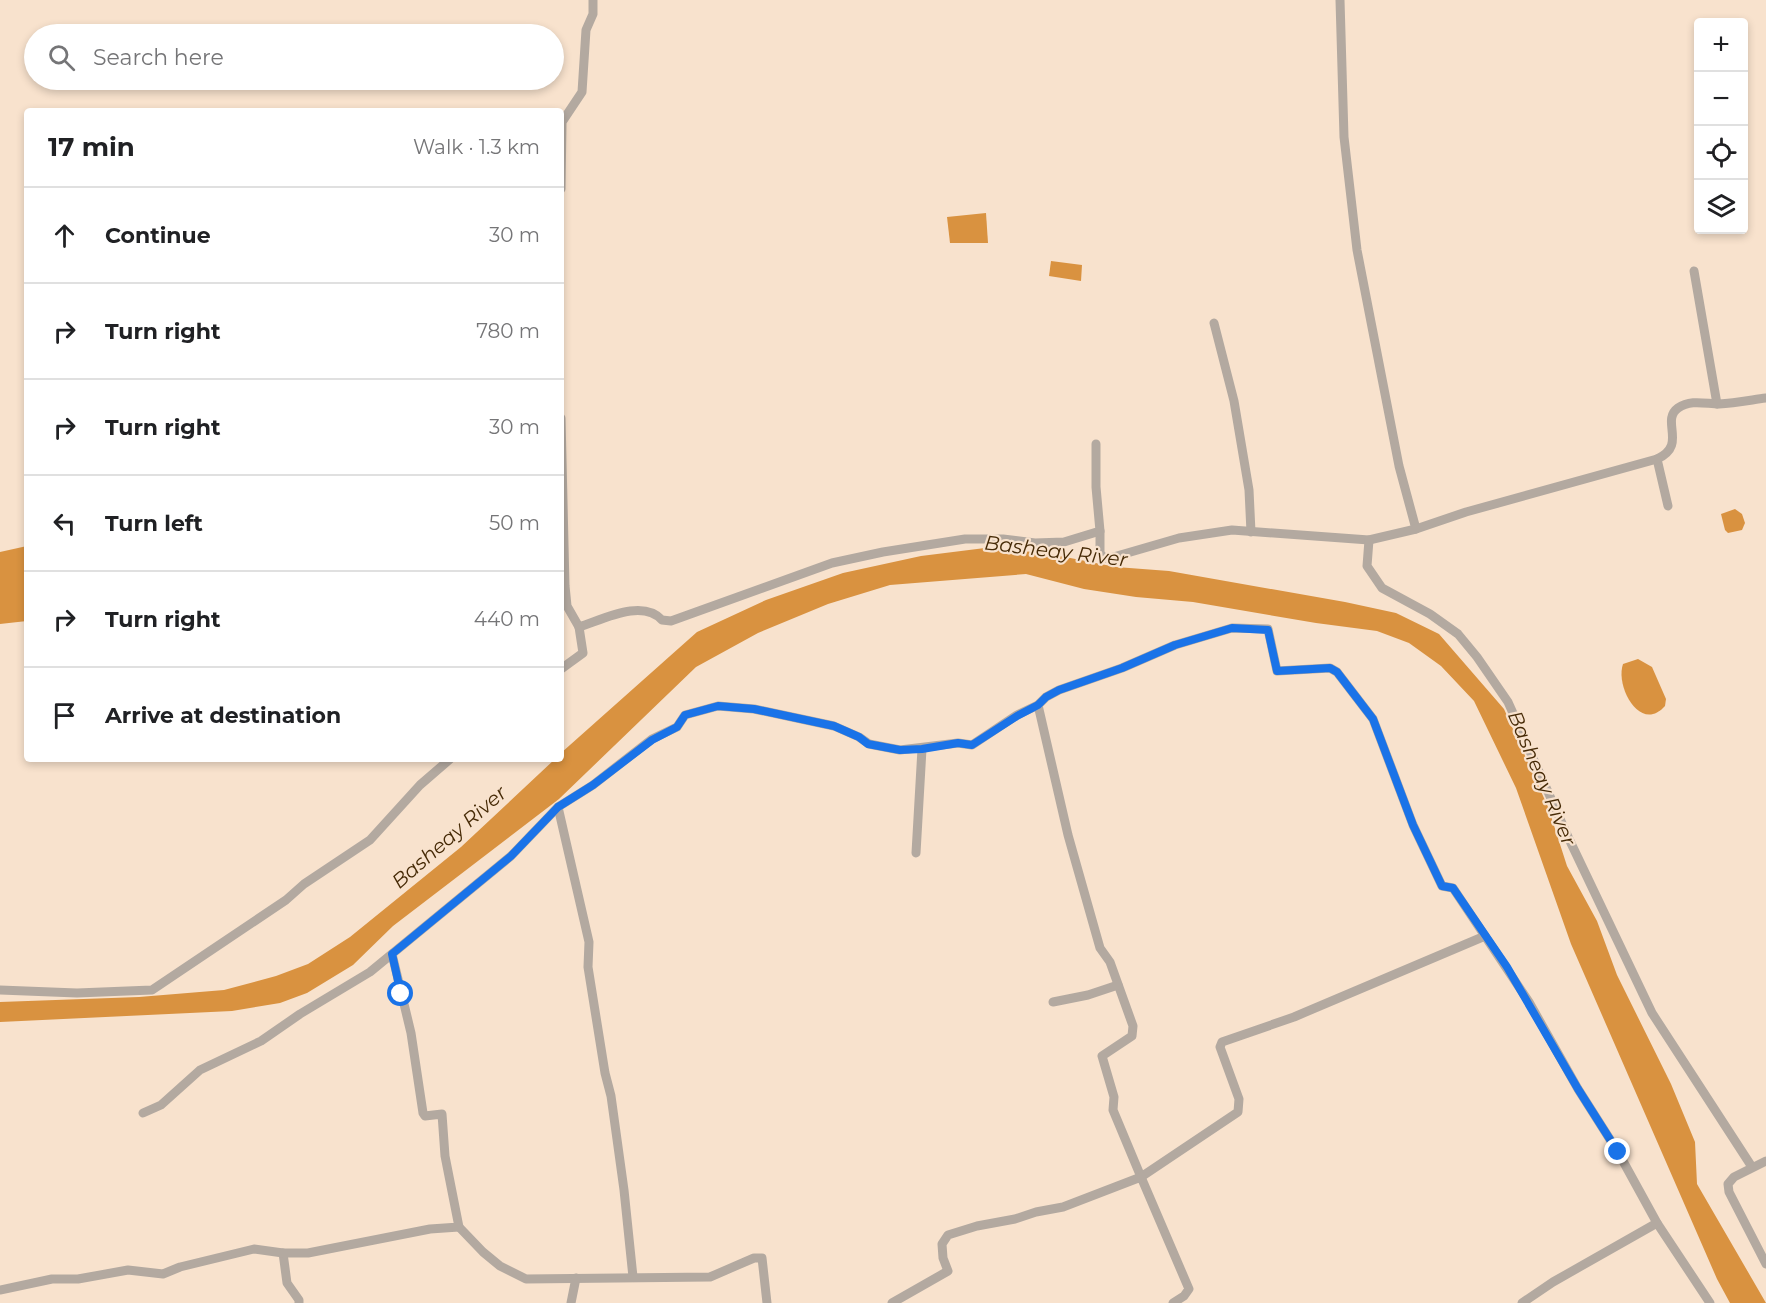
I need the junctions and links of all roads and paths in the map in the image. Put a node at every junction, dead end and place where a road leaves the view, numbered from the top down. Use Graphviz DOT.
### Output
graph roads {
  1 [pos="593,0"];
  2 [pos="1340,0"];
  3 [pos="564,119"];
  4 [pos="1694,271"];
  5 [pos="1214,323"];
  6 [pos="1766,398"];
  7 [pos="1717,404"];
  8 [pos="1096,444"];
  9 [pos="1657,459"];
  10 [pos="1668,506"];
  11 [pos="1416,529"];
  12 [pos="1100,531"];
  13 [pos="1251,532"];
  14 [pos="1369,540"];
  15 [pos="564,544"];
  16 [pos="579,627"];
  17 [pos="564,667"];
  18 [pos="1038,705"];
  19 [pos="922,749"];
  20 [pos="447,762"];
  21 [pos="558,807"];
  22 [pos="916,853"];
  23 [pos="1485,936"];
  24 [pos="392,954"];
  25 [pos="1118,985"];
  26 [pos="0,990"];
  27 [pos="1053,1002"];
  28 [pos="143,1113"];
  29 [pos="1766,1161"];
  30 [pos="1752,1167"];
  31 [pos="1141,1177"];
  32 [pos="1657,1223"];
  33 [pos="459,1227"];
  34 [pos="283,1253"];
  35 [pos="1766,1264"];
  36 [pos="633,1277"];
  37 [pos="576,1278"];
  38 [pos="0,1290"];
  39 [pos="299,1303"];
  40 [pos="571,1303"];
  41 [pos="767,1303"];
  42 [pos="892,1303"];
  43 [pos="1173,1303"];
  44 [pos="1522,1303"];
  45 [pos="1710,1303"];
  1 -- 3 [label="street"];
  2 -- 11 [label="street"];
  4 -- 7 [label="street"];
  5 -- 13 [label="street"];
  6 -- 7 [label="street"];
  7 -- 9 [label="street"];
  8 -- 12 [label="street"];
  9 -- 10 [label="street"];
  9 -- 11 [label="street"];
  11 -- 14 [label="street"];
  12 -- 13 [label="street"];
  12 -- 16 [label="street"];
  13 -- 14 [label="street"];
  14 -- 30 [label="street"];
  15 -- 16 [label="street"];
  16 -- 17 [label="street"];
  18 -- 19 [label="street"];
  18 -- 23 [label="street"];
  18 -- 25 [label="street"];
  19 -- 21 [label="street"];
  19 -- 22 [label="street"];
  20 -- 26 [label="street"];
  21 -- 24 [label="street"];
  21 -- 36 [label="street"];
  23 -- 31 [label="street"];
  23 -- 32 [label="street"];
  24 -- 28 [label="street"];
  24 -- 33 [label="street"];
  25 -- 27 [label="street"];
  25 -- 31 [label="street"];
  29 -- 30 [label="street"];
  30 -- 35 [label="street"];
  31 -- 42 [label="street"];
  31 -- 43 [label="street"];
  32 -- 44 [label="street"];
  32 -- 45 [label="street"];
  33 -- 34 [label="street"];
  33 -- 37 [label="street"];
  34 -- 38 [label="street"];
  34 -- 39 [label="street"];
  36 -- 37 [label="street"];
  36 -- 41 [label="street"];
  37 -- 40 [label="street"];
}
